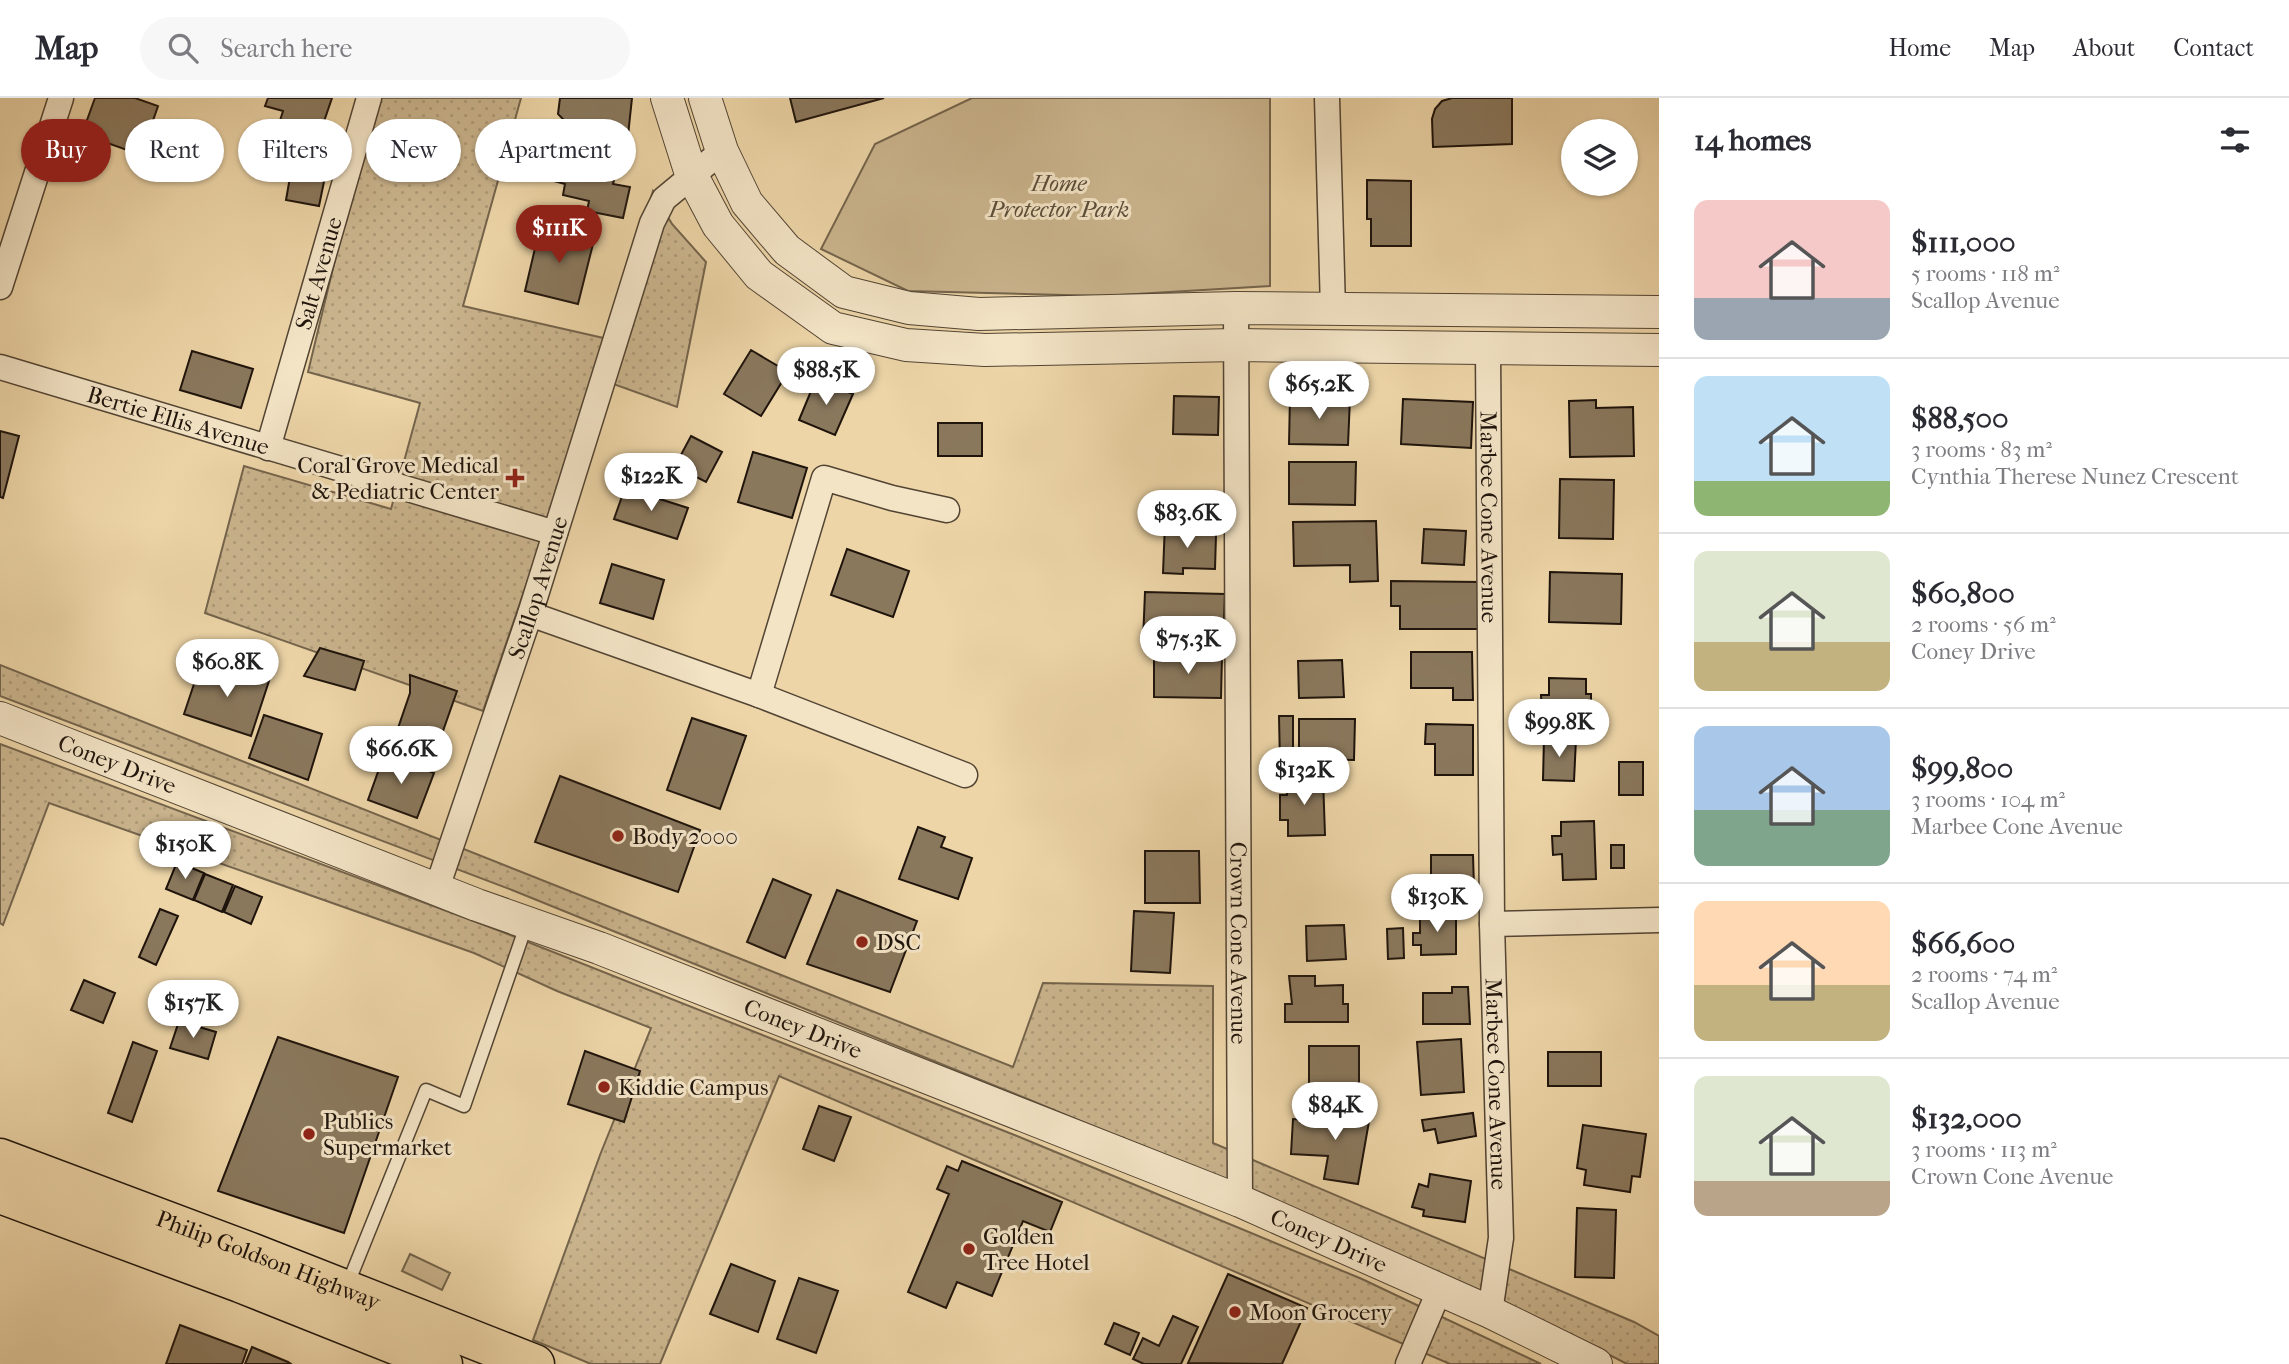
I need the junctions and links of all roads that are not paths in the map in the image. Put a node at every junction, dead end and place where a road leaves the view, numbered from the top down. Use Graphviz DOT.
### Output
graph roads {
  1 [pos="61,98"];
  2 [pos="369,98"];
  3 [pos="667,98"];
  4 [pos="705,98"];
  5 [pos="1327,98"];
  6 [pos="722,151"];
  7 [pos="691,174"];
  8 [pos="0,287"];
  9 [pos="1236,308"];
  10 [pos="1333,309"];
  11 [pos="1659,312"];
  12 [pos="1236,345"];
  13 [pos="1488,349"];
  14 [pos="1659,350"];
  15 [pos="0,367"];
  16 [pos="268,447"];
  17 [pos="947,510"];
  18 [pos="555,533"];
  19 [pos="530,614"];
  20 [pos="759,695"];
  21 [pos="0,718"];
  22 [pos="965,775"];
  23 [pos="437,888"];
  24 [pos="1659,920"];
  25 [pos="527,922"];
  26 [pos="1492,924"];
  27 [pos="0,1158"];
  28 [pos="0,1194"];
  29 [pos="1240,1201"];
  30 [pos="346,1289"];
  31 [pos="1439,1291"];
  32 [pos="1490,1312"];
  33 [pos="443,1364"];
  34 [pos="535,1364"];
  35 [pos="1408,1364"];
  36 [pos="1596,1364"];
  1 -- 8 [label="street"];
  2 -- 16 [label="street, Salt Avenue"];
  3 -- 7 [label="street"];
  4 -- 6 [label="street"];
  5 -- 10 [label="street"];
  6 -- 7 [label="street, Scallop Avenue"];
  6 -- 9 [label="street"];
  7 -- 12 [label="street"];
  7 -- 18 [label="street, Scallop Avenue"];
  9 -- 10 [label="street"];
  9 -- 12 [label="street, Crown Cone Avenue"];
  10 -- 11 [label="street"];
  12 -- 13 [label="street"];
  12 -- 29 [label="street, Crown Cone Avenue"];
  13 -- 14 [label="street"];
  13 -- 26 [label="street, Marbee Cone Avenue"];
  15 -- 16 [label="street, Bertie Ellis Avenue"];
  16 -- 18 [label="street, Bertie Ellis Avenue"];
  17 -- 20 [label="street"];
  18 -- 19 [label="street, Scallop Avenue"];
  19 -- 20 [label="street"];
  19 -- 23 [label="street, Scallop Avenue"];
  20 -- 22 [label="street"];
  21 -- 23 [label="street, Coney Drive"];
  23 -- 25 [label="street, Coney Drive"];
  24 -- 26 [label="street"];
  25 -- 29 [label="street, Coney Drive"];
  25 -- 30 [label="lane"];
  26 -- 32 [label="street, Marbee Cone Avenue"];
  27 -- 30 [label="main road, Philip Goldson Highway"];
  28 -- 33 [label="main road, Philip Goldson Highway"];
  29 -- 31 [label="street, Coney Drive"];
  30 -- 34 [label="main road, Philip Goldson Highway"];
  31 -- 32 [label="street, Coney Drive"];
  31 -- 35 [label="street"];
  32 -- 36 [label="street, Coney Drive"];
}
